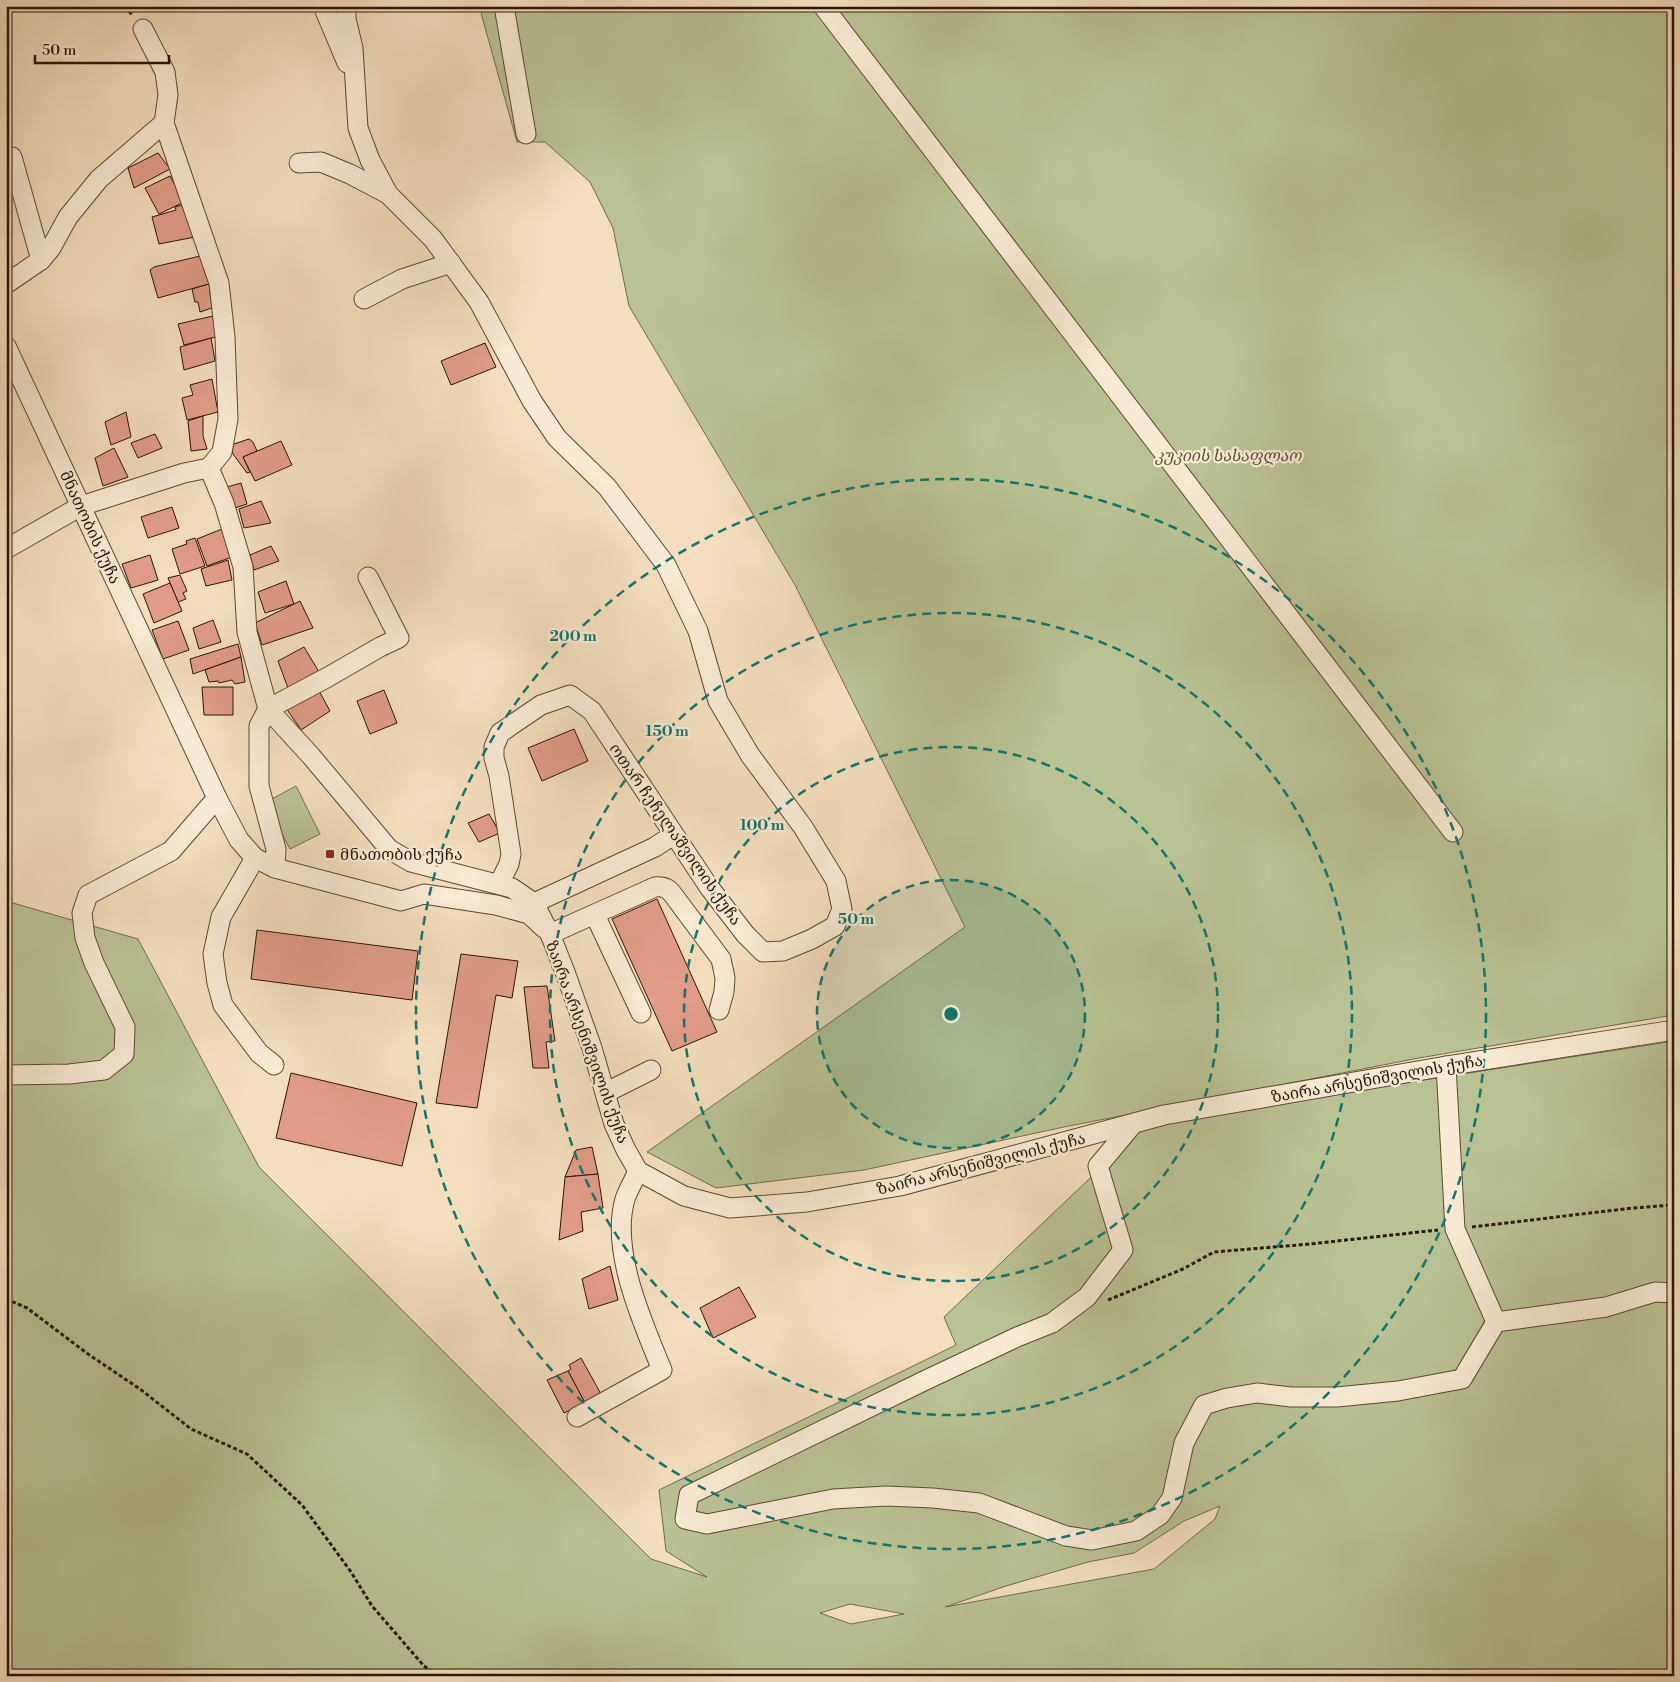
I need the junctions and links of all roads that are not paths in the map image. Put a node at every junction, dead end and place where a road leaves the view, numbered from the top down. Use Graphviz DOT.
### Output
graph roads {
  1 [pos="323,6"];
  2 [pos="346,6"];
  3 [pos="504,6"];
  4 [pos="822,6"];
  5 [pos="143,29"];
  6 [pos="354,78"];
  7 [pos="164,123"];
  8 [pos="526,134"];
  9 [pos="12,158"];
  10 [pos="299,163"];
  11 [pos="388,194"];
  12 [pos="41,260"];
  13 [pos="451,263"];
  14 [pos="6,284"];
  15 [pos="364,300"];
  16 [pos="6,346"];
  17 [pos="209,468"];
  18 [pos="81,506"];
  19 [pos="6,548"];
  20 [pos="368,576"];
  21 [pos="268,709"];
  22 [pos="217,798"];
  23 [pos="1453,832"];
  24 [pos="673,835"];
  25 [pos="256,858"];
  26 [pos="275,868"];
  27 [pos="499,884"];
  28 [pos="534,903"];
  29 [pos="595,914"];
  30 [pos="550,934"];
  31 [pos="719,1010"];
  32 [pos="641,1013"];
  33 [pos="1674,1030"];
  34 [pos="274,1065"];
  35 [pos="1446,1066"];
  36 [pos="652,1070"];
  37 [pos="6,1075"];
  38 [pos="605,1093"];
  39 [pos="1133,1124"];
  40 [pos="638,1171"];
  41 [pos="1674,1293"];
  42 [pos="1496,1322"];
  43 [pos="577,1417"];
  1 -- 6 [label="street, ოთარ ჩეჩელაშვილის ქუჩა"];
  2 -- 6 [label="street, ოთარ ჩეჩელაშვილის ქუჩა"];
  3 -- 8 [label="street"];
  4 -- 23 [label="street"];
  5 -- 7 [label="street"];
  6 -- 11 [label="street, ოთარ ჩეჩელაშვილის ქუჩა"];
  7 -- 12 [label="street"];
  7 -- 17 [label="street"];
  9 -- 12 [label="street"];
  10 -- 11 [label="street"];
  11 -- 13 [label="street, ოთარ ჩეჩელაშვილის ქუჩა"];
  12 -- 14 [label="street"];
  13 -- 15 [label="street"];
  13 -- 24 [label="street, ოთარ ჩეჩელაშვილის ქუჩა"];
  16 -- 18 [label="street, მნათობის ქუჩა"];
  17 -- 18 [label="street"];
  17 -- 21 [label="street, ზაირა არსენიშვილის ქუჩა"];
  18 -- 19 [label="street"];
  18 -- 22 [label="street, მნათობის ქუჩა"];
  20 -- 21 [label="street"];
  21 -- 26 [label="street"];
  21 -- 27 [label="street, ზაირა არსენიშვილის ქუჩა"];
  22 -- 25 [label="street, მნათობის ქუჩა"];
  22 -- 37 [label="street"];
  24 -- 27 [label="street, ოთარ ჩეჩელაშვილის ქუჩა"];
  24 -- 28 [label="street"];
  25 -- 26 [label="street, მნათობის ქუჩა"];
  25 -- 34 [label="street"];
  26 -- 30 [label="street, მნათობის ქუჩა"];
  27 -- 28 [label="street, ზაირა არსენიშვილის ქუჩა"];
  28 -- 30 [label="street, ზაირა არსენიშვილის ქუჩა"];
  29 -- 30 [label="street"];
  29 -- 31 [label="street"];
  29 -- 32 [label="street"];
  30 -- 38 [label="street, ზაირა არსენიშვილის ქუჩა"];
  33 -- 35 [label="street, ზაირა არსენიშვილის ქუჩა"];
  35 -- 39 [label="street, ზაირა არსენიშვილის ქუჩა"];
  35 -- 42 [label="street"];
  36 -- 38 [label="street"];
  38 -- 40 [label="street, ზაირა არსენიშვილის ქუჩა"];
  39 -- 40 [label="street, ზაირა არსენიშვილის ქუჩა"];
  39 -- 42 [label="street"];
  40 -- 43 [label="street"];
  41 -- 42 [label="street"];
}
